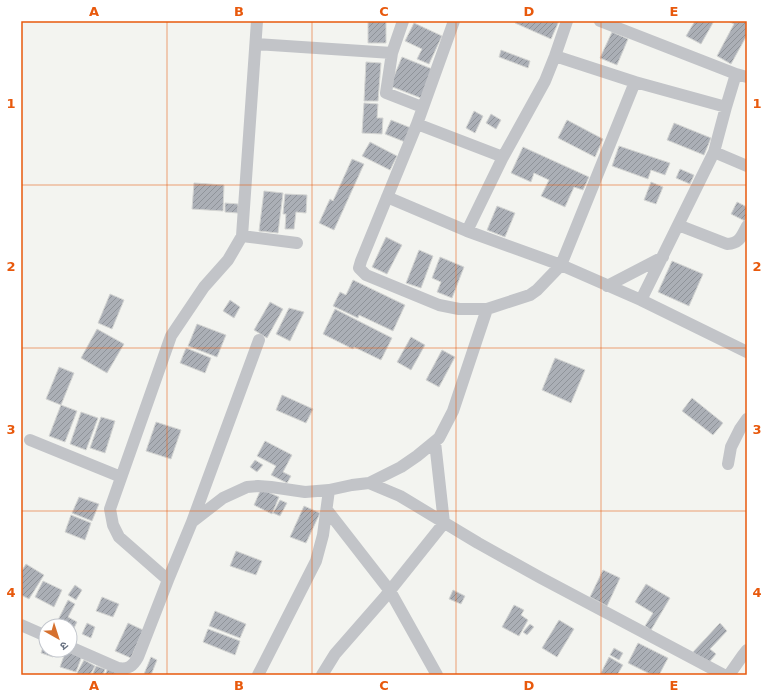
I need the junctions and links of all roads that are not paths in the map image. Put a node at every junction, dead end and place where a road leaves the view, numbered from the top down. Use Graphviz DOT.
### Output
graph roads {
  1 [pos="257,21"];
  2 [pos="403,21"];
  3 [pos="454,21"];
  4 [pos="567,21"];
  5 [pos="600,21"];
  6 [pos="256,44"];
  7 [pos="392,54"];
  8 [pos="555,56"];
  9 [pos="742,76"];
  10 [pos="635,82"];
  11 [pos="422,107"];
  12 [pos="726,107"];
  13 [pos="417,124"];
  14 [pos="714,152"];
  15 [pos="503,157"];
  16 [pos="747,166"];
  17 [pos="387,197"];
  18 [pos="678,225"];
  19 [pos="747,226"];
  20 [pos="467,231"];
  21 [pos="242,236"];
  22 [pos="296,243"];
  23 [pos="663,257"];
  24 [pos="561,265"];
  25 [pos="607,286"];
  26 [pos="641,300"];
  27 [pos="487,309"];
  28 [pos="259,340"];
  29 [pos="747,352"];
  30 [pos="747,420"];
  31 [pos="30,440"];
  32 [pos="434,442"];
  33 [pos="728,464"];
  34 [pos="121,477"];
  35 [pos="369,483"];
  36 [pos="329,490"];
  37 [pos="326,510"];
  38 [pos="192,522"];
  39 [pos="444,523"];
  40 [pos="168,580"];
  41 [pos="390,591"];
  42 [pos="21,626"];
  43 [pos="38,633"];
  44 [pos="78,650"];
  45 [pos="747,650"];
  46 [pos="258,675"];
  47 [pos="322,675"];
  48 [pos="436,675"];
  49 [pos="724,675"];
  50 [pos="729,675"];
  1 -- 6 [label="street"];
  2 -- 7 [label="street"];
  3 -- 11 [label="street"];
  4 -- 8 [label="street"];
  5 -- 9 [label="street"];
  6 -- 7 [label="street"];
  6 -- 21 [label="street"];
  7 -- 11 [label="street"];
  8 -- 10 [label="street"];
  8 -- 15 [label="street"];
  9 -- 12 [label="street"];
  10 -- 12 [label="street"];
  10 -- 24 [label="street"];
  11 -- 13 [label="street"];
  12 -- 14 [label="street"];
  13 -- 15 [label="street"];
  13 -- 17 [label="street"];
  14 -- 16 [label="street"];
  14 -- 18 [label="street"];
  15 -- 20 [label="street"];
  17 -- 20 [label="street"];
  17 -- 27 [label="street"];
  18 -- 19 [label="street"];
  18 -- 23 [label="street"];
  20 -- 24 [label="street"];
  21 -- 22 [label="street"];
  21 -- 34 [label="street"];
  23 -- 25 [label="street"];
  23 -- 26 [label="street"];
  24 -- 25 [label="street"];
  24 -- 27 [label="street"];
  25 -- 26 [label="street"];
  26 -- 29 [label="street"];
  27 -- 32 [label="street"];
  28 -- 38 [label="street"];
  30 -- 33 [label="street"];
  31 -- 34 [label="street"];
  32 -- 35 [label="street"];
  32 -- 39 [label="street"];
  34 -- 40 [label="street"];
  35 -- 36 [label="street"];
  35 -- 39 [label="street"];
  36 -- 37 [label="street"];
  36 -- 38 [label="street"];
  37 -- 41 [label="street"];
  37 -- 46 [label="street"];
  38 -- 40 [label="street"];
  39 -- 41 [label="street"];
  39 -- 49 [label="street"];
  40 -- 44 [label="street"];
  41 -- 47 [label="street"];
  41 -- 48 [label="street"];
  42 -- 43 [label="street"];
  45 -- 50 [label="street"];
}
